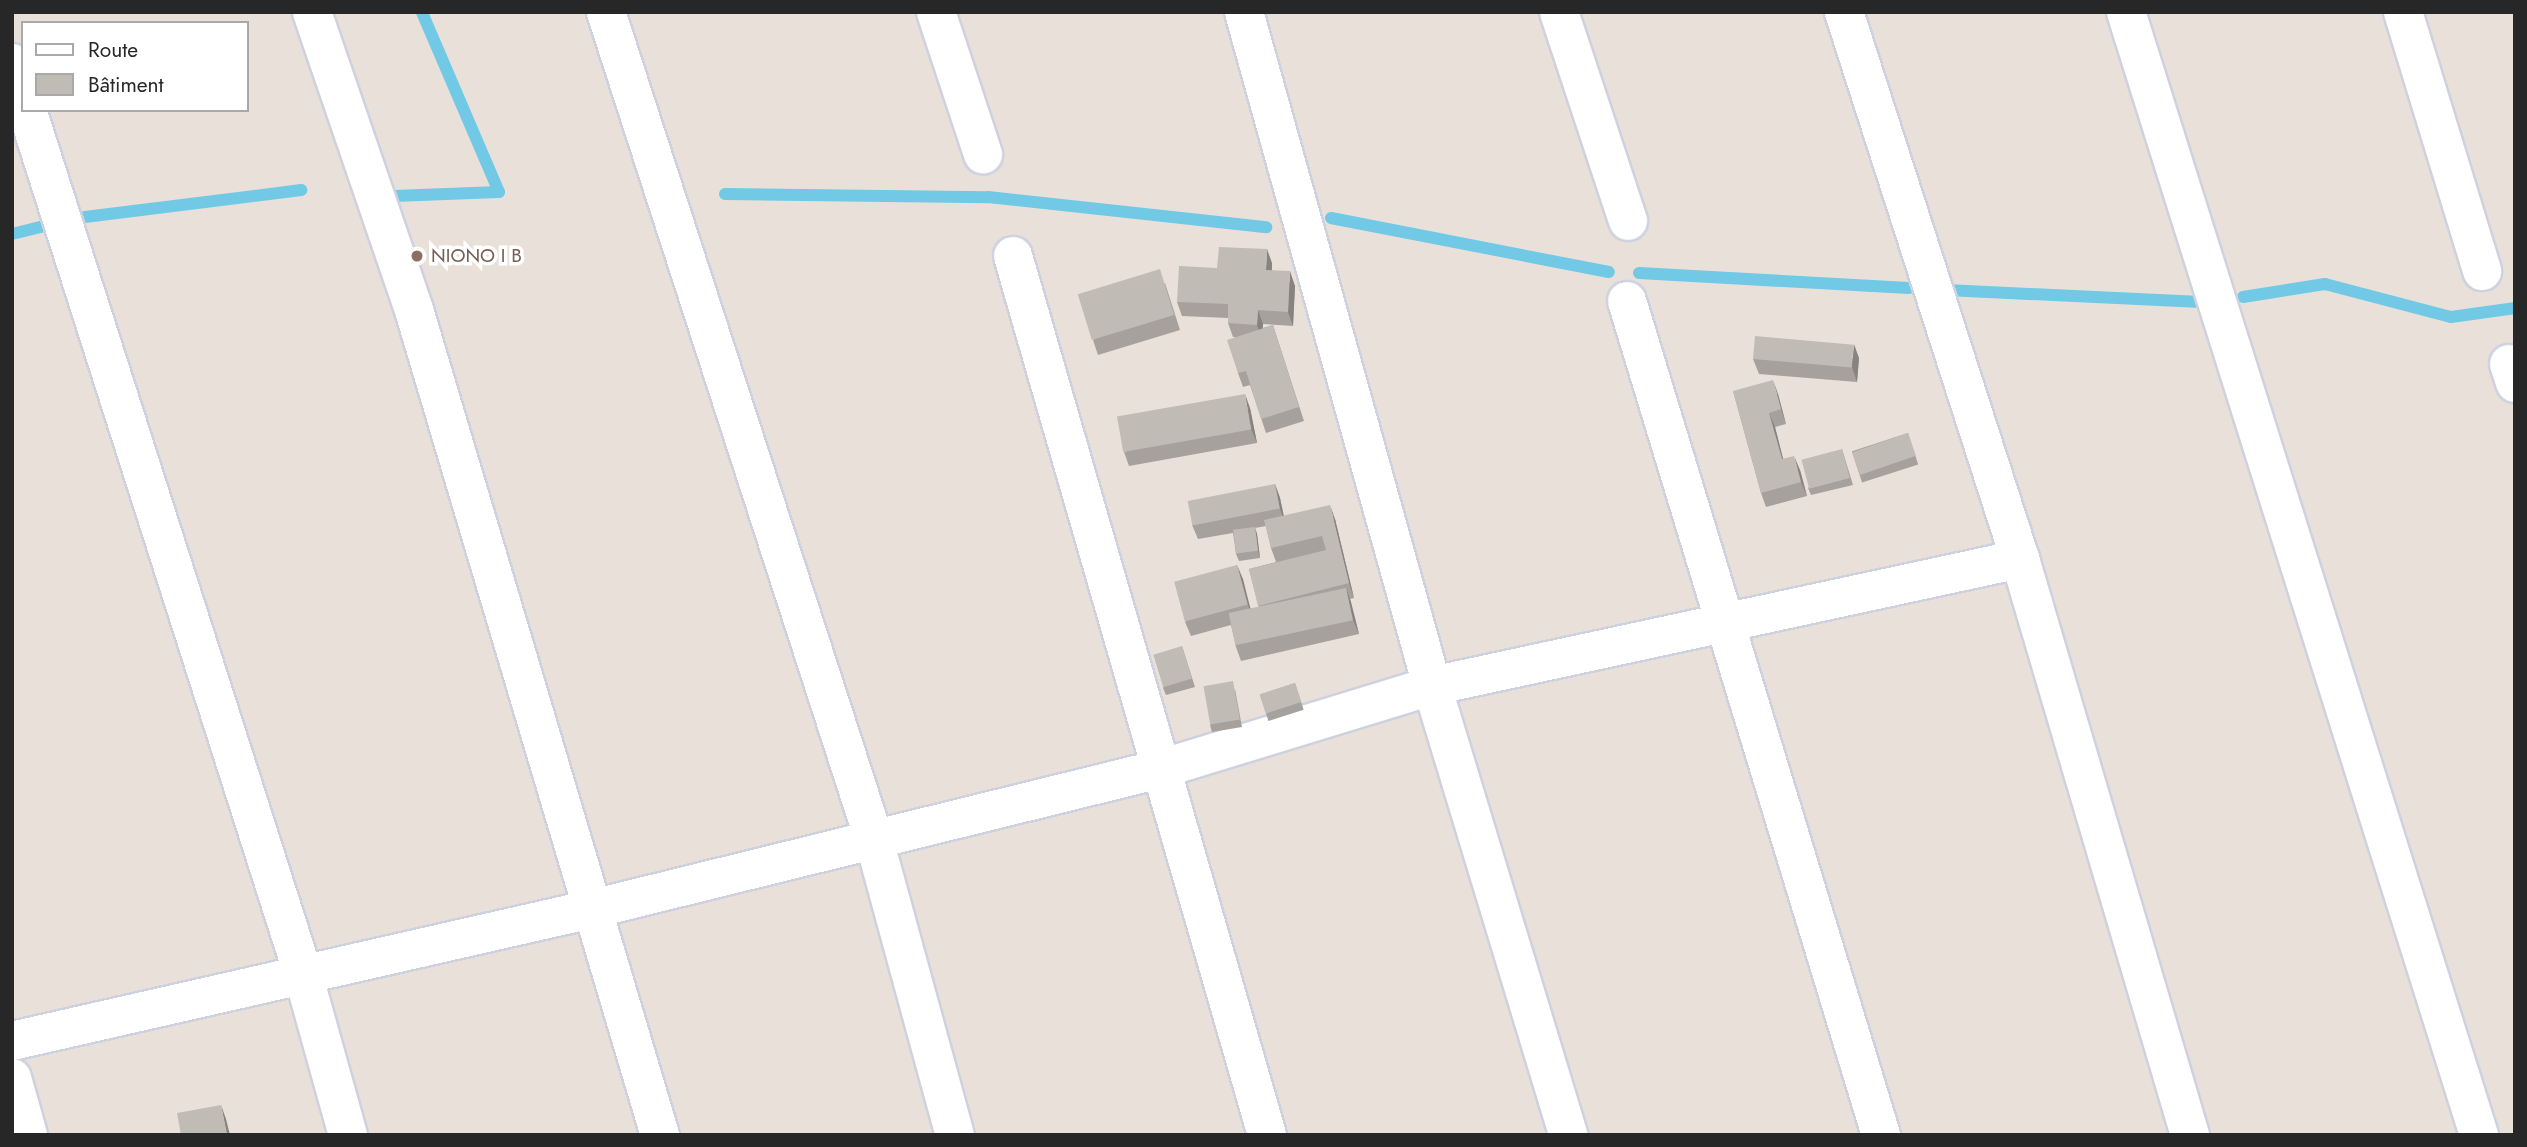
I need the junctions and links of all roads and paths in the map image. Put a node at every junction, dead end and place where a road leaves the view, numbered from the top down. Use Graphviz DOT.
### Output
graph roads {
  1 [pos="312,12"];
  2 [pos="606,12"];
  3 [pos="936,12"];
  4 [pos="1244,12"];
  5 [pos="1559,12"];
  6 [pos="1844,12"];
  7 [pos="2126,12"];
  8 [pos="2403,12"];
  9 [pos="12,63"];
  10 [pos="21,90"];
  11 [pos="28,112"];
  12 [pos="983,154"];
  13 [pos="1628,221"];
  14 [pos="1013,256"];
  15 [pos="2482,271"];
  16 [pos="1627,301"];
  17 [pos="2020,559"];
  18 [pos="1723,623"];
  19 [pos="1432,686"];
  20 [pos="1160,769"];
  21 [pos="873,836"];
  22 [pos="596,908"];
  23 [pos="303,974"];
  24 [pos="12,1041"];
  25 [pos="12,1078"];
  26 [pos="28,1135"];
  27 [pos="348,1135"];
  28 [pos="660,1135"];
  29 [pos="955,1135"];
  30 [pos="1267,1135"];
  31 [pos="1568,1135"];
  32 [pos="1881,1135"];
  33 [pos="2190,1135"];
  34 [pos="2479,1135"];
  1 -- 22 [label="street"];
  2 -- 21 [label="street"];
  3 -- 12 [label="street"];
  4 -- 19 [label="street"];
  5 -- 13 [label="street"];
  6 -- 17 [label="street"];
  7 -- 34 [label="street"];
  8 -- 15 [label="street"];
  9 -- 10 [label="street"];
  11 -- 23 [label="street"];
  14 -- 20 [label="street"];
  16 -- 18 [label="street"];
  17 -- 18 [label="street"];
  17 -- 33 [label="street"];
  18 -- 19 [label="street"];
  18 -- 32 [label="street"];
  19 -- 20 [label="street"];
  19 -- 31 [label="street"];
  20 -- 21 [label="street"];
  20 -- 30 [label="street"];
  21 -- 22 [label="street"];
  21 -- 29 [label="street"];
  22 -- 23 [label="street"];
  22 -- 28 [label="street"];
  23 -- 24 [label="street"];
  23 -- 27 [label="street"];
  25 -- 26 [label="street"];
}
